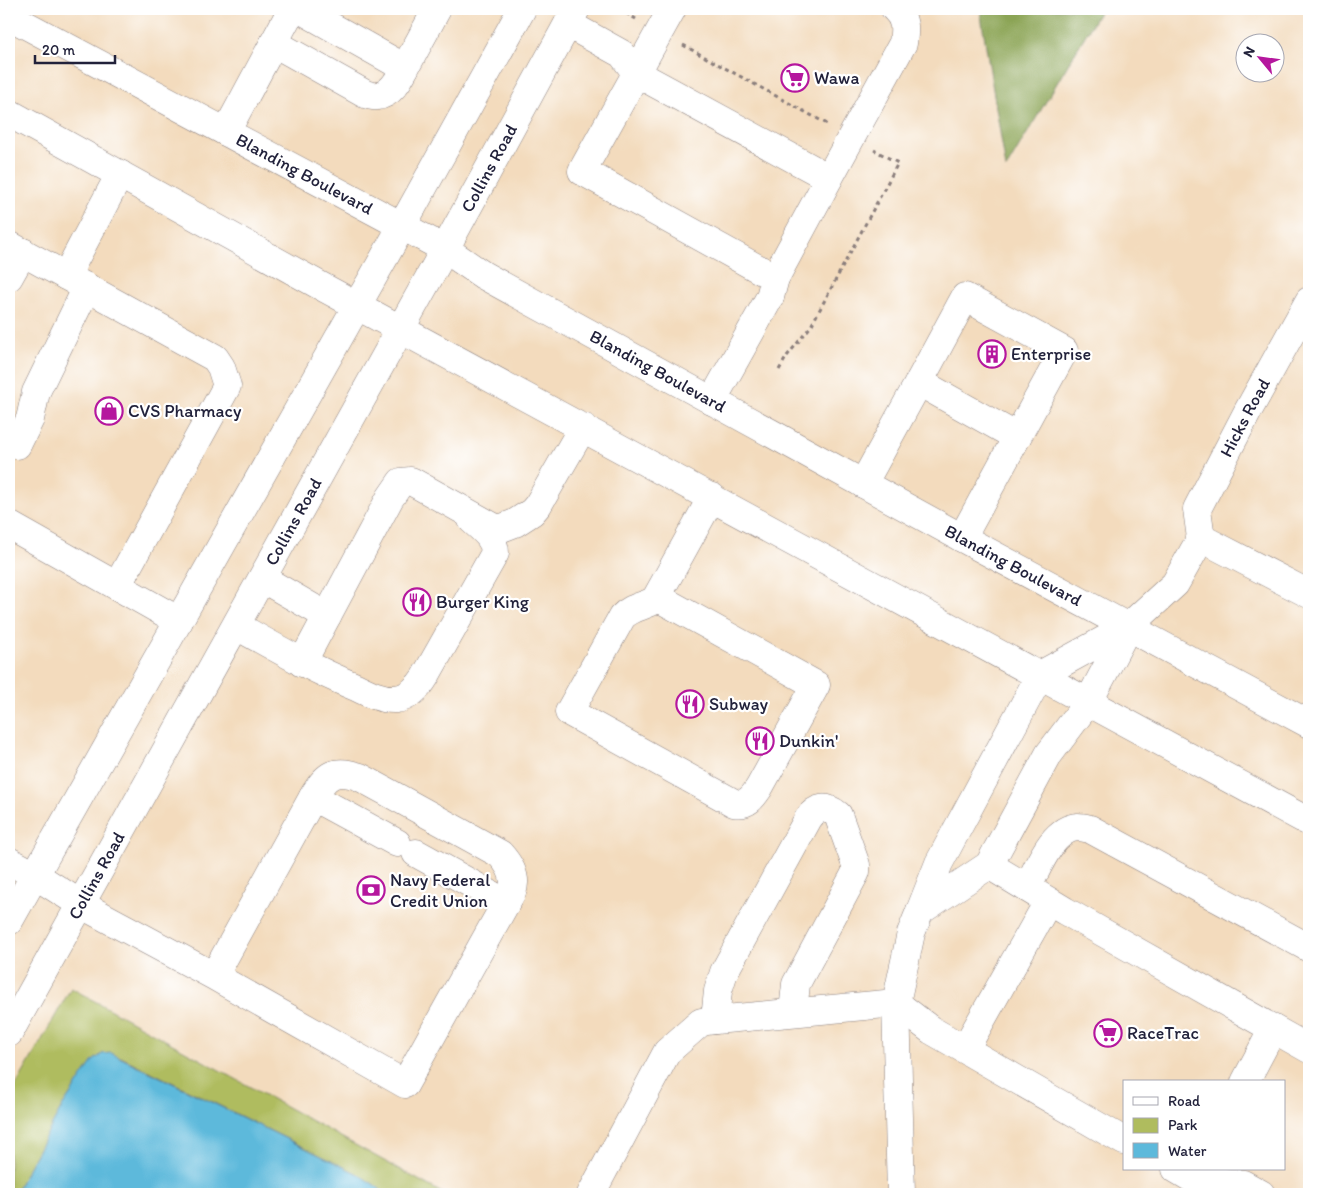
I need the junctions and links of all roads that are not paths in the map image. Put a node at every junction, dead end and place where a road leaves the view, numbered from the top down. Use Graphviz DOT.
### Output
graph roads {
  1 [pos="292,9"];
  2 [pos="300,9"];
  3 [pos="437,9"];
  4 [pos="522,9"];
  5 [pos="672,9"];
  6 [pos="895,9"];
  7 [pos="9,16"];
  8 [pos="572,16"];
  9 [pos="274,43"];
  10 [pos="405,68"];
  11 [pos="636,73"];
  12 [pos="9,113"];
  13 [pos="226,132"];
  14 [pos="120,174"];
  15 [pos="829,178"];
  16 [pos="402,226"];
  17 [pos="16,248"];
  18 [pos="446,249"];
  19 [pos="9,277"];
  20 [pos="776,278"];
  21 [pos="76,281"];
  22 [pos="1309,301"];
  23 [pos="358,306"];
  24 [pos="401,329"];
  25 [pos="919,382"];
  26 [pos="712,401"];
  27 [pos="583,427"];
  28 [pos="13,434"];
  29 [pos="1017,437"];
  30 [pos="863,484"];
  31 [pos="712,497"];
  32 [pos="463,510"];
  33 [pos="532,512"];
  34 [pos="9,525"];
  35 [pos="962,538"];
  36 [pos="1201,538"];
  37 [pos="491,544"];
  38 [pos="262,579"];
  39 [pos="117,586"];
  40 [pos="1309,594"];
  41 [pos="657,597"];
  42 [pos="327,616"];
  43 [pos="179,621"];
  44 [pos="236,626"];
  45 [pos="1128,628"];
  46 [pos="306,656"];
  47 [pos="1040,675"];
  48 [pos="1089,701"];
  49 [pos="1309,724"];
  50 [pos="313,797"];
  51 [pos="1309,822"];
  52 [pos="9,861"];
  53 [pos="989,864"];
  54 [pos="35,875"];
  55 [pos="1038,895"];
  56 [pos="506,903"];
  57 [pos="82,905"];
  58 [pos="920,911"];
  59 [pos="9,921"];
  60 [pos="1309,948"];
  61 [pos="214,976"];
  62 [pos="896,1003"];
  63 [pos="793,1012"];
  64 [pos="715,1020"];
  65 [pos="1274,1029"];
  66 [pos="9,1034"];
  67 [pos="965,1049"];
  68 [pos="1309,1049"];
  69 [pos="1246,1080"];
  70 [pos="1123,1140"];
  71 [pos="1189,1172"];
  72 [pos="591,1194"];
  73 [pos="901,1194"];
  74 [pos="1261,1194"];
  1 -- 9 [label="main road"];
  2 -- 10 [label="main road"];
  3 -- 10 [label="main road"];
  4 -- 16 [label="main road"];
  5 -- 11 [label="main road"];
  6 -- 15 [label="main road"];
  7 -- 13 [label="main road, Blanding Boulevard"];
  8 -- 11 [label="main road"];
  8 -- 18 [label="main road, Collins Road"];
  9 -- 10 [label="main road"];
  9 -- 13 [label="main road"];
  11 -- 15 [label="main road"];
  11 -- 20 [label="main road"];
  12 -- 14 [label="main road"];
  13 -- 16 [label="main road, Blanding Boulevard"];
  14 -- 21 [label="main road"];
  14 -- 23 [label="main road"];
  15 -- 20 [label="main road"];
  16 -- 18 [label="main road, Blanding Boulevard"];
  16 -- 23 [label="main road"];
  17 -- 19 [label="main road"];
  17 -- 21 [label="main road"];
  18 -- 24 [label="main road, Collins Road"];
  18 -- 26 [label="main road, Blanding Boulevard"];
  20 -- 26 [label="main road"];
  21 -- 28 [label="main road"];
  21 -- 39 [label="main road"];
  22 -- 36 [label="main road, Hicks Road"];
  23 -- 24 [label="main road"];
  23 -- 43 [label="main road"];
  24 -- 27 [label="main road"];
  24 -- 38 [label="main road, Collins Road"];
  25 -- 29 [label="main road"];
  25 -- 29 [label="main road"];
  25 -- 30 [label="main road"];
  26 -- 30 [label="main road, Blanding Boulevard"];
  27 -- 31 [label="main road"];
  27 -- 33 [label="main road"];
  29 -- 35 [label="main road"];
  30 -- 35 [label="main road, Blanding Boulevard"];
  31 -- 41 [label="main road"];
  31 -- 47 [label="main road"];
  32 -- 33 [label="main road"];
  32 -- 37 [label="main road"];
  32 -- 42 [label="main road"];
  33 -- 37 [label="main road"];
  34 -- 39 [label="main road"];
  35 -- 45 [label="main road, Blanding Boulevard"];
  36 -- 40 [label="main road"];
  36 -- 45 [label="main road"];
  37 -- 46 [label="main road"];
  38 -- 42 [label="main road"];
  38 -- 44 [label="main road, Collins Road"];
  39 -- 43 [label="main road"];
  41 -- 41 [label="main road"];
  42 -- 46 [label="main road"];
  43 -- 54 [label="main road"];
  44 -- 46 [label="main road"];
  44 -- 57 [label="main road, Collins Road"];
  45 -- 47 [label="main road"];
  45 -- 48 [label="main road"];
  45 -- 49 [label="main road, Blanding Boulevard"];
  47 -- 48 [label="main road"];
  47 -- 58 [label="main road"];
  48 -- 51 [label="main road"];
  48 -- 53 [label="main road"];
  50 -- 56 [label="main road"];
  50 -- 56 [label="main road"];
  50 -- 61 [label="main road"];
  52 -- 54 [label="main road"];
  53 -- 55 [label="main road"];
  53 -- 58 [label="main road"];
  54 -- 57 [label="main road"];
  54 -- 59 [label="main road"];
  55 -- 60 [label="main road"];
  55 -- 65 [label="main road"];
  55 -- 67 [label="main road"];
  56 -- 61 [label="main road"];
  57 -- 61 [label="main road"];
  57 -- 66 [label="main road, Collins Road"];
  58 -- 62 [label="main road"];
  62 -- 63 [label="main road"];
  62 -- 67 [label="main road"];
  62 -- 73 [label="main road"];
  63 -- 64 [label="main road"];
  63 -- 64 [label="main road"];
  64 -- 72 [label="main road"];
  65 -- 68 [label="main road"];
  65 -- 69 [label="main road"];
  67 -- 70 [label="main road"];
  71 -- 74 [label="main road"];
}
